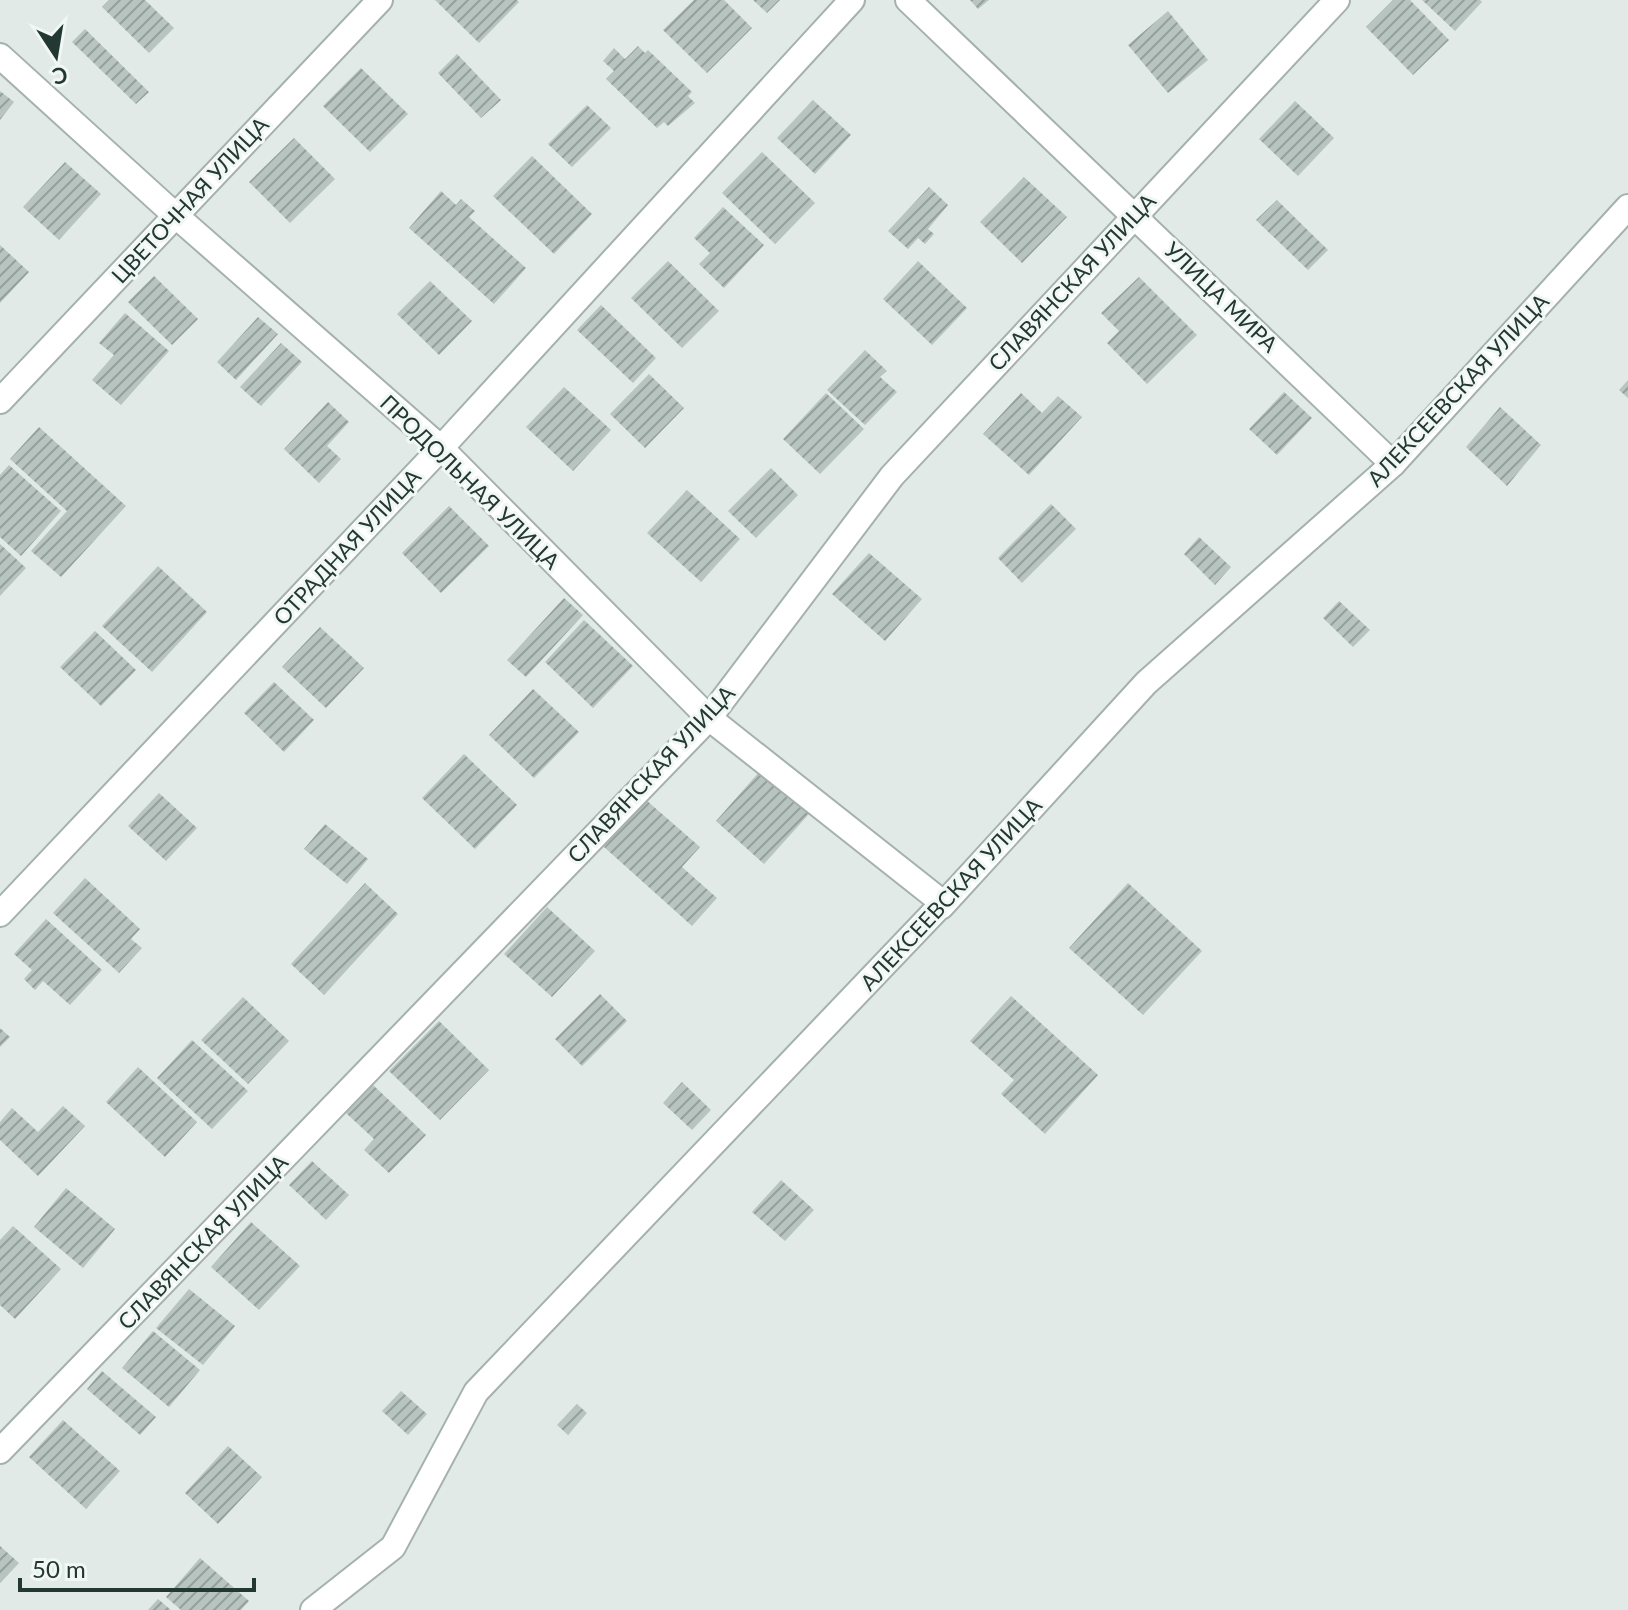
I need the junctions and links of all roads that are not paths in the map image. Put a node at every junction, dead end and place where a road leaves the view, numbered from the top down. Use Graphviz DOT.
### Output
graph roads {
  1 [pos="380,0"];
  2 [pos="852,0"];
  3 [pos="908,0"];
  4 [pos="1337,0"];
  5 [pos="0,56"];
  6 [pos="1628,207"];
  7 [pos="1135,214"];
  8 [pos="175,215"];
  9 [pos="0,401"];
  10 [pos="441,448"];
  11 [pos="1393,464"];
  12 [pos="709,718"];
  13 [pos="943,903"];
  14 [pos="0,914"];
  15 [pos="0,1451"];
  16 [pos="313,1610"];
  1 -- 8 [label="street, ЦВЕТОЧНАЯ УЛИЦА"];
  2 -- 10 [label="street, ОТРАДНАЯ УЛИЦА"];
  3 -- 7 [label="street, УЛИЦА МИРА"];
  4 -- 7 [label="street, СЛАВЯНСКАЯ УЛИЦА"];
  5 -- 8 [label="street, ПРОДОЛЬНАЯ УЛИЦА"];
  6 -- 11 [label="street, АЛЕКСЕЕВСКАЯ УЛИЦА"];
  7 -- 11 [label="street, УЛИЦА МИРА"];
  7 -- 12 [label="street, СЛАВЯНСКАЯ УЛИЦА"];
  8 -- 9 [label="street, ЦВЕТОЧНАЯ УЛИЦА"];
  8 -- 10 [label="street, ПРОДОЛЬНАЯ УЛИЦА"];
  10 -- 12 [label="street, ПРОДОЛЬНАЯ УЛИЦА"];
  10 -- 14 [label="street, ОТРАДНАЯ УЛИЦА"];
  11 -- 13 [label="street, АЛЕКСЕЕВСКАЯ УЛИЦА"];
  12 -- 13 [label="street, ПРОДОЛЬНАЯ УЛИЦА"];
  12 -- 15 [label="street, СЛАВЯНСКАЯ УЛИЦА"];
  13 -- 16 [label="street, АЛЕКСЕЕВСКАЯ УЛИЦА"];
}
